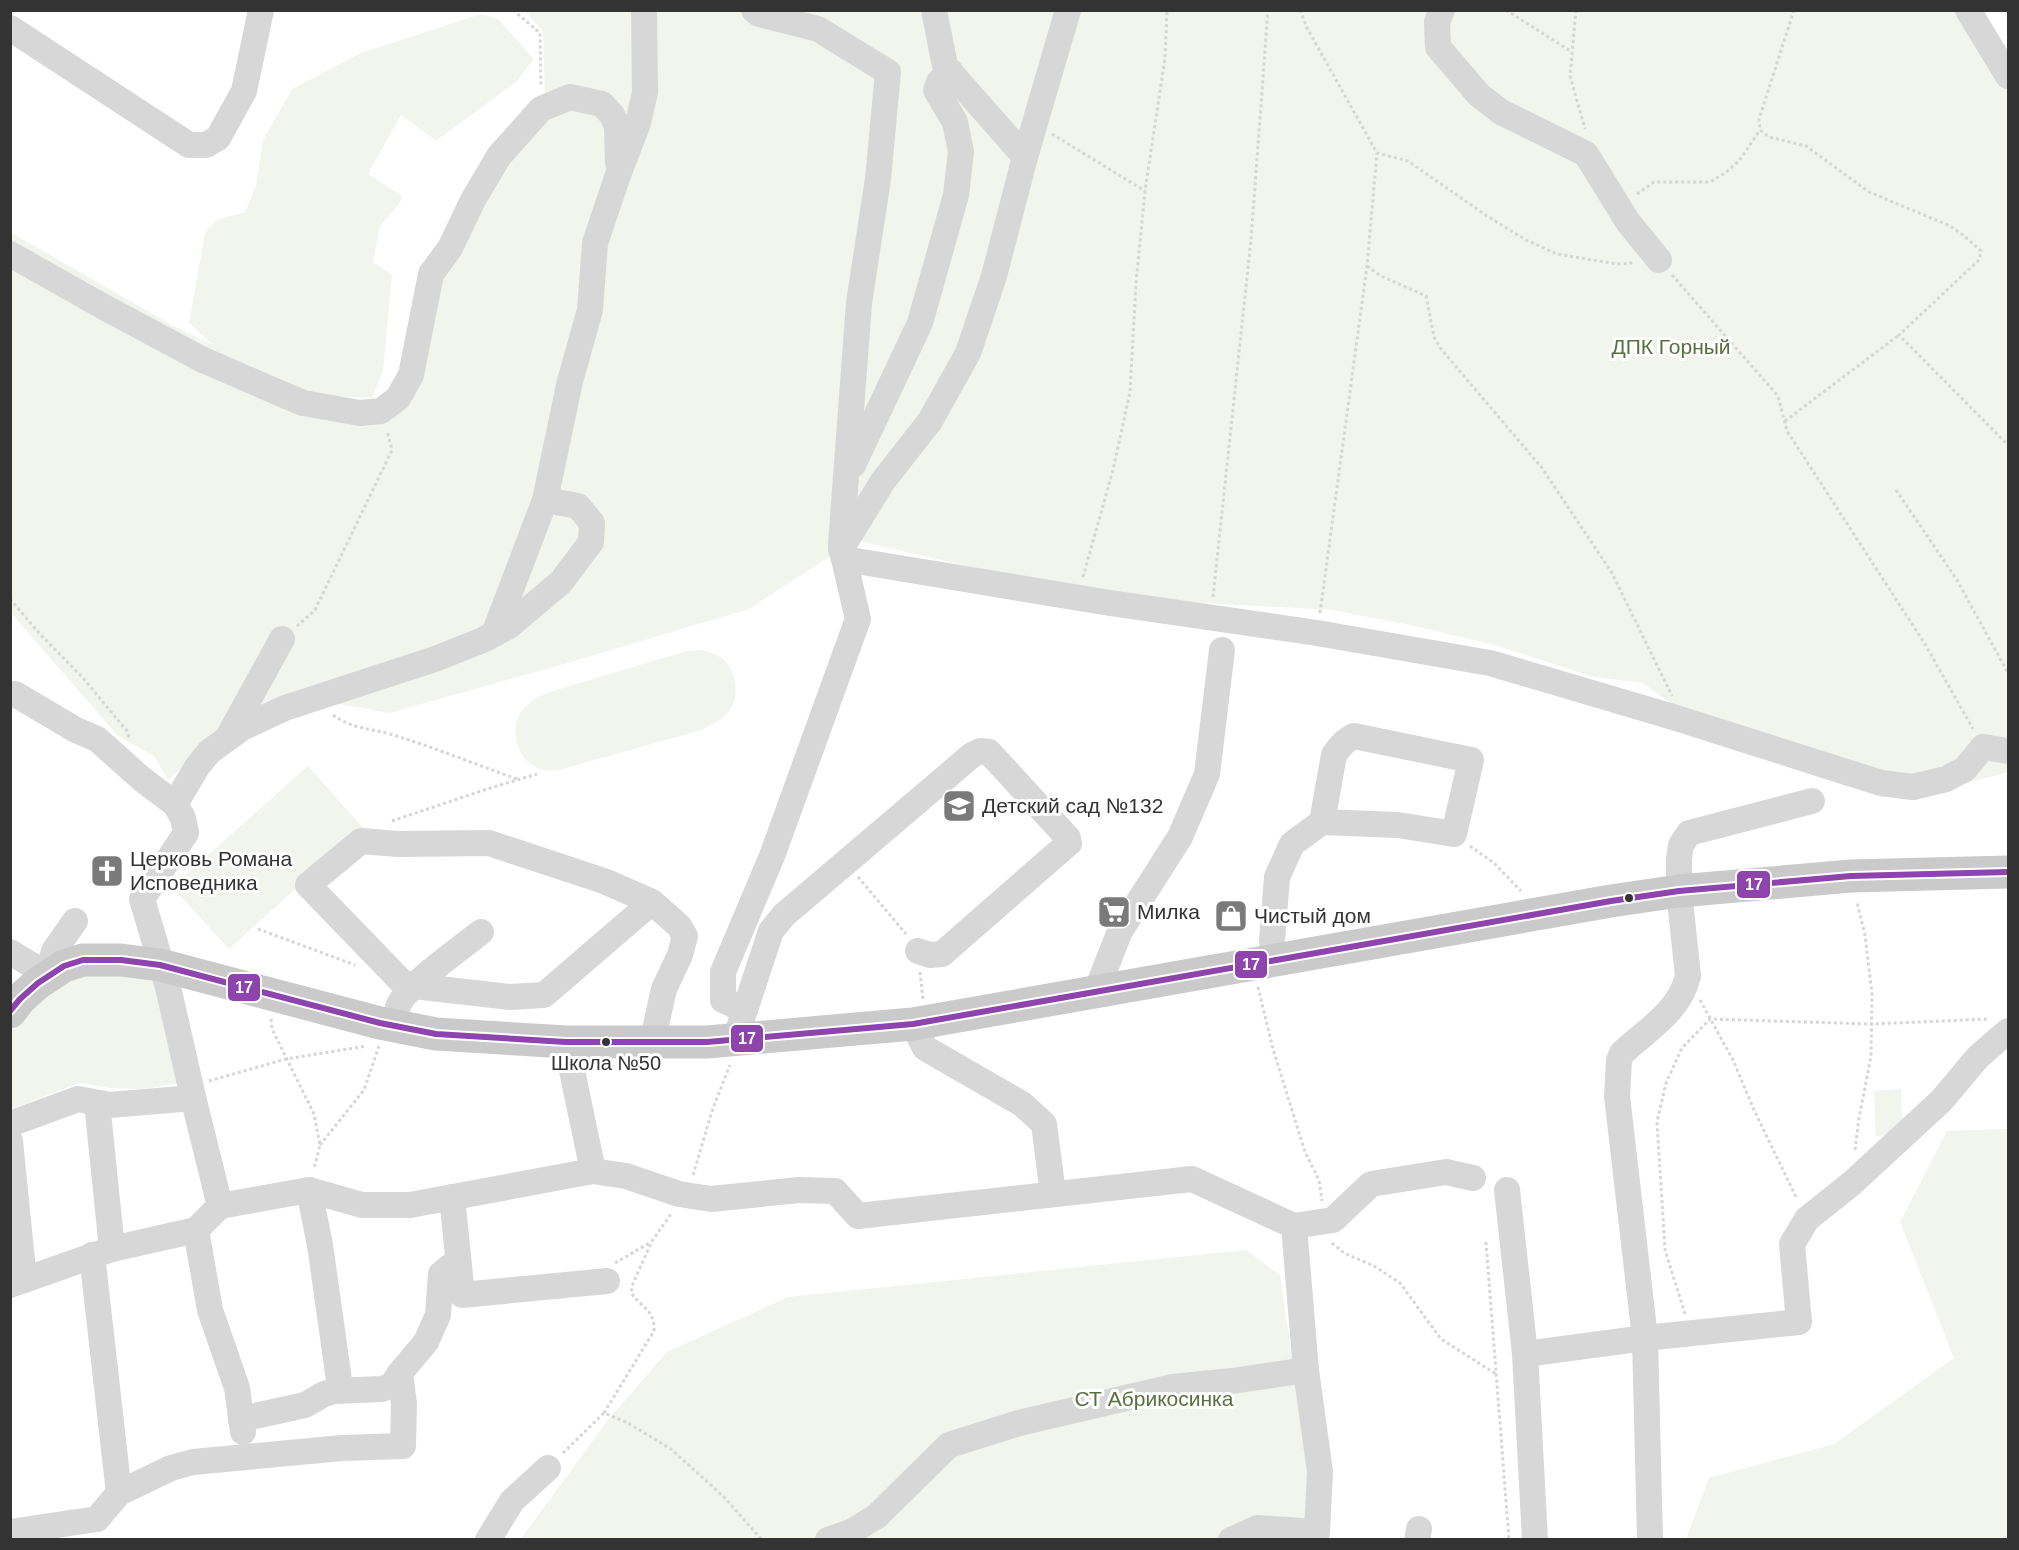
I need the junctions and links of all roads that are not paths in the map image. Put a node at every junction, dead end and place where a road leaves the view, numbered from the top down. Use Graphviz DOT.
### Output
graph roads {
  1 [pos="261,10"];
  2 [pos="644,10"];
  3 [pos="754,10"];
  4 [pos="934,10"];
  5 [pos="1068,10"];
  6 [pos="1442,10"];
  7 [pos="1968,10"];
  8 [pos="784,16"];
  9 [pos="10,28"];
  10 [pos="950,71"];
  11 [pos="2008,76"];
  12 [pos="1025,157"];
  13 [pos="618,175"];
  14 [pos="10,254"];
  15 [pos="1659,260"];
  16 [pos="846,481"];
  17 [pos="545,500"];
  18 [pos="843,554"];
  19 [pos="494,634"];
  20 [pos="282,639"];
  21 [pos="1222,650"];
  22 [pos="15,694"];
  23 [pos="228,737"];
  24 [pos="2008,752"];
  25 [pos="1812,801"];
  26 [pos="175,804"];
  27 [pos="1322,822"];
  28 [pos="2008,872"];
  29 [pos="1679,891"];
  30 [pos="652,902"];
  31 [pos="75,921"];
  32 [pos="481,932"];
  33 [pos="918,951"];
  34 [pos="30,963"];
  35 [pos="160,965"];
  36 [pos="1265,969"];
  37 [pos="414,986"];
  38 [pos="1096,992"];
  39 [pos="398,1007"];
  40 [pos="10,1012"];
  41 [pos="918,1012"];
  42 [pos="2003,1025"];
  43 [pos="737,1038"];
  44 [pos="566,1042"];
  45 [pos="652,1043"];
  46 [pos="192,1093"];
  47 [pos="97,1103"];
  48 [pos="10,1124"];
  49 [pos="10,1141"];
  50 [pos="593,1171"];
  51 [pos="1473,1178"];
  52 [pos="309,1190"];
  53 [pos="1507,1190"];
  54 [pos="1053,1194"];
  55 [pos="452,1197"];
  56 [pos="220,1206"];
  57 [pos="1294,1226"];
  58 [pos="196,1230"];
  59 [pos="102,1252"];
  60 [pos="458,1260"];
  61 [pos="607,1281"];
  62 [pos="17,1283"];
  63 [pos="1645,1338"];
  64 [pos="1525,1354"];
  65 [pos="1306,1370"];
  66 [pos="400,1373"];
  67 [pos="339,1380"];
  68 [pos="548,1468"];
  69 [pos="119,1493"];
  70 [pos="10,1532"];
  71 [pos="1316,1536"];
  72 [pos="488,1539"];
  73 [pos="828,1539"];
  74 [pos="1232,1539"];
  75 [pos="1535,1539"];
  76 [pos="1650,1539"];
  1 -- 9 [label="street"];
  2 -- 13 [label="street"];
  3 -- 8 [label="street"];
  4 -- 10 [label="street"];
  5 -- 12 [label="street"];
  6 -- 15 [label="street"];
  7 -- 11 [label="street"];
  8 -- 16 [label="street"];
  10 -- 12 [label="street"];
  10 -- 16 [label="street"];
  12 -- 18 [label="street"];
  13 -- 14 [label="street"];
  13 -- 17 [label="street"];
  16 -- 18 [label="street"];
  17 -- 19 [label="street"];
  17 -- 19 [label="street"];
  18 -- 24 [label="street"];
  18 -- 43 [label="street"];
  19 -- 23 [label="street"];
  20 -- 23 [label="street"];
  21 -- 38 [label="street"];
  22 -- 26 [label="street"];
  23 -- 26 [label="street"];
  25 -- 29 [label="street"];
  26 -- 35 [label="street"];
  27 -- 27 [label="street"];
  27 -- 36 [label="street"];
  28 -- 29 [label="main road"];
  29 -- 36 [label="main road"];
  29 -- 63 [label="street"];
  30 -- 37 [label="street"];
  30 -- 37 [label="street"];
  30 -- 45 [label="street"];
  31 -- 34 [label="street"];
  32 -- 37 [label="street"];
  33 -- 43 [label="street"];
  34 -- 35 [label="main road"];
  34 -- 40 [label="main road"];
  35 -- 44 [label="main road"];
  35 -- 46 [label="street"];
  36 -- 38 [label="main road"];
  37 -- 39 [label="street"];
  38 -- 41 [label="main road"];
  41 -- 43 [label="main road"];
  41 -- 54 [label="street"];
  42 -- 63 [label="street"];
  43 -- 45 [label="main road"];
  44 -- 45 [label="main road"];
  44 -- 50 [label="street"];
  46 -- 47 [label="street"];
  46 -- 56 [label="street"];
  47 -- 48 [label="street"];
  47 -- 59 [label="street"];
  49 -- 62 [label="street"];
  50 -- 54 [label="street"];
  50 -- 55 [label="street"];
  51 -- 57 [label="street"];
  52 -- 55 [label="street"];
  52 -- 56 [label="street"];
  52 -- 67 [label="street"];
  53 -- 64 [label="street"];
  54 -- 57 [label="street"];
  55 -- 60 [label="street"];
  56 -- 58 [label="street"];
  57 -- 65 [label="street"];
  58 -- 59 [label="street"];
  58 -- 66 [label="street"];
  59 -- 62 [label="street"];
  59 -- 69 [label="street"];
  60 -- 61 [label="street"];
  60 -- 66 [label="street"];
  63 -- 64 [label="street"];
  63 -- 76 [label="street"];
  64 -- 75 [label="street"];
  65 -- 71 [label="street"];
  65 -- 73 [label="street"];
  66 -- 69 [label="street"];
  68 -- 72 [label="street"];
  69 -- 70 [label="street"];
  71 -- 74 [label="street"];
}
